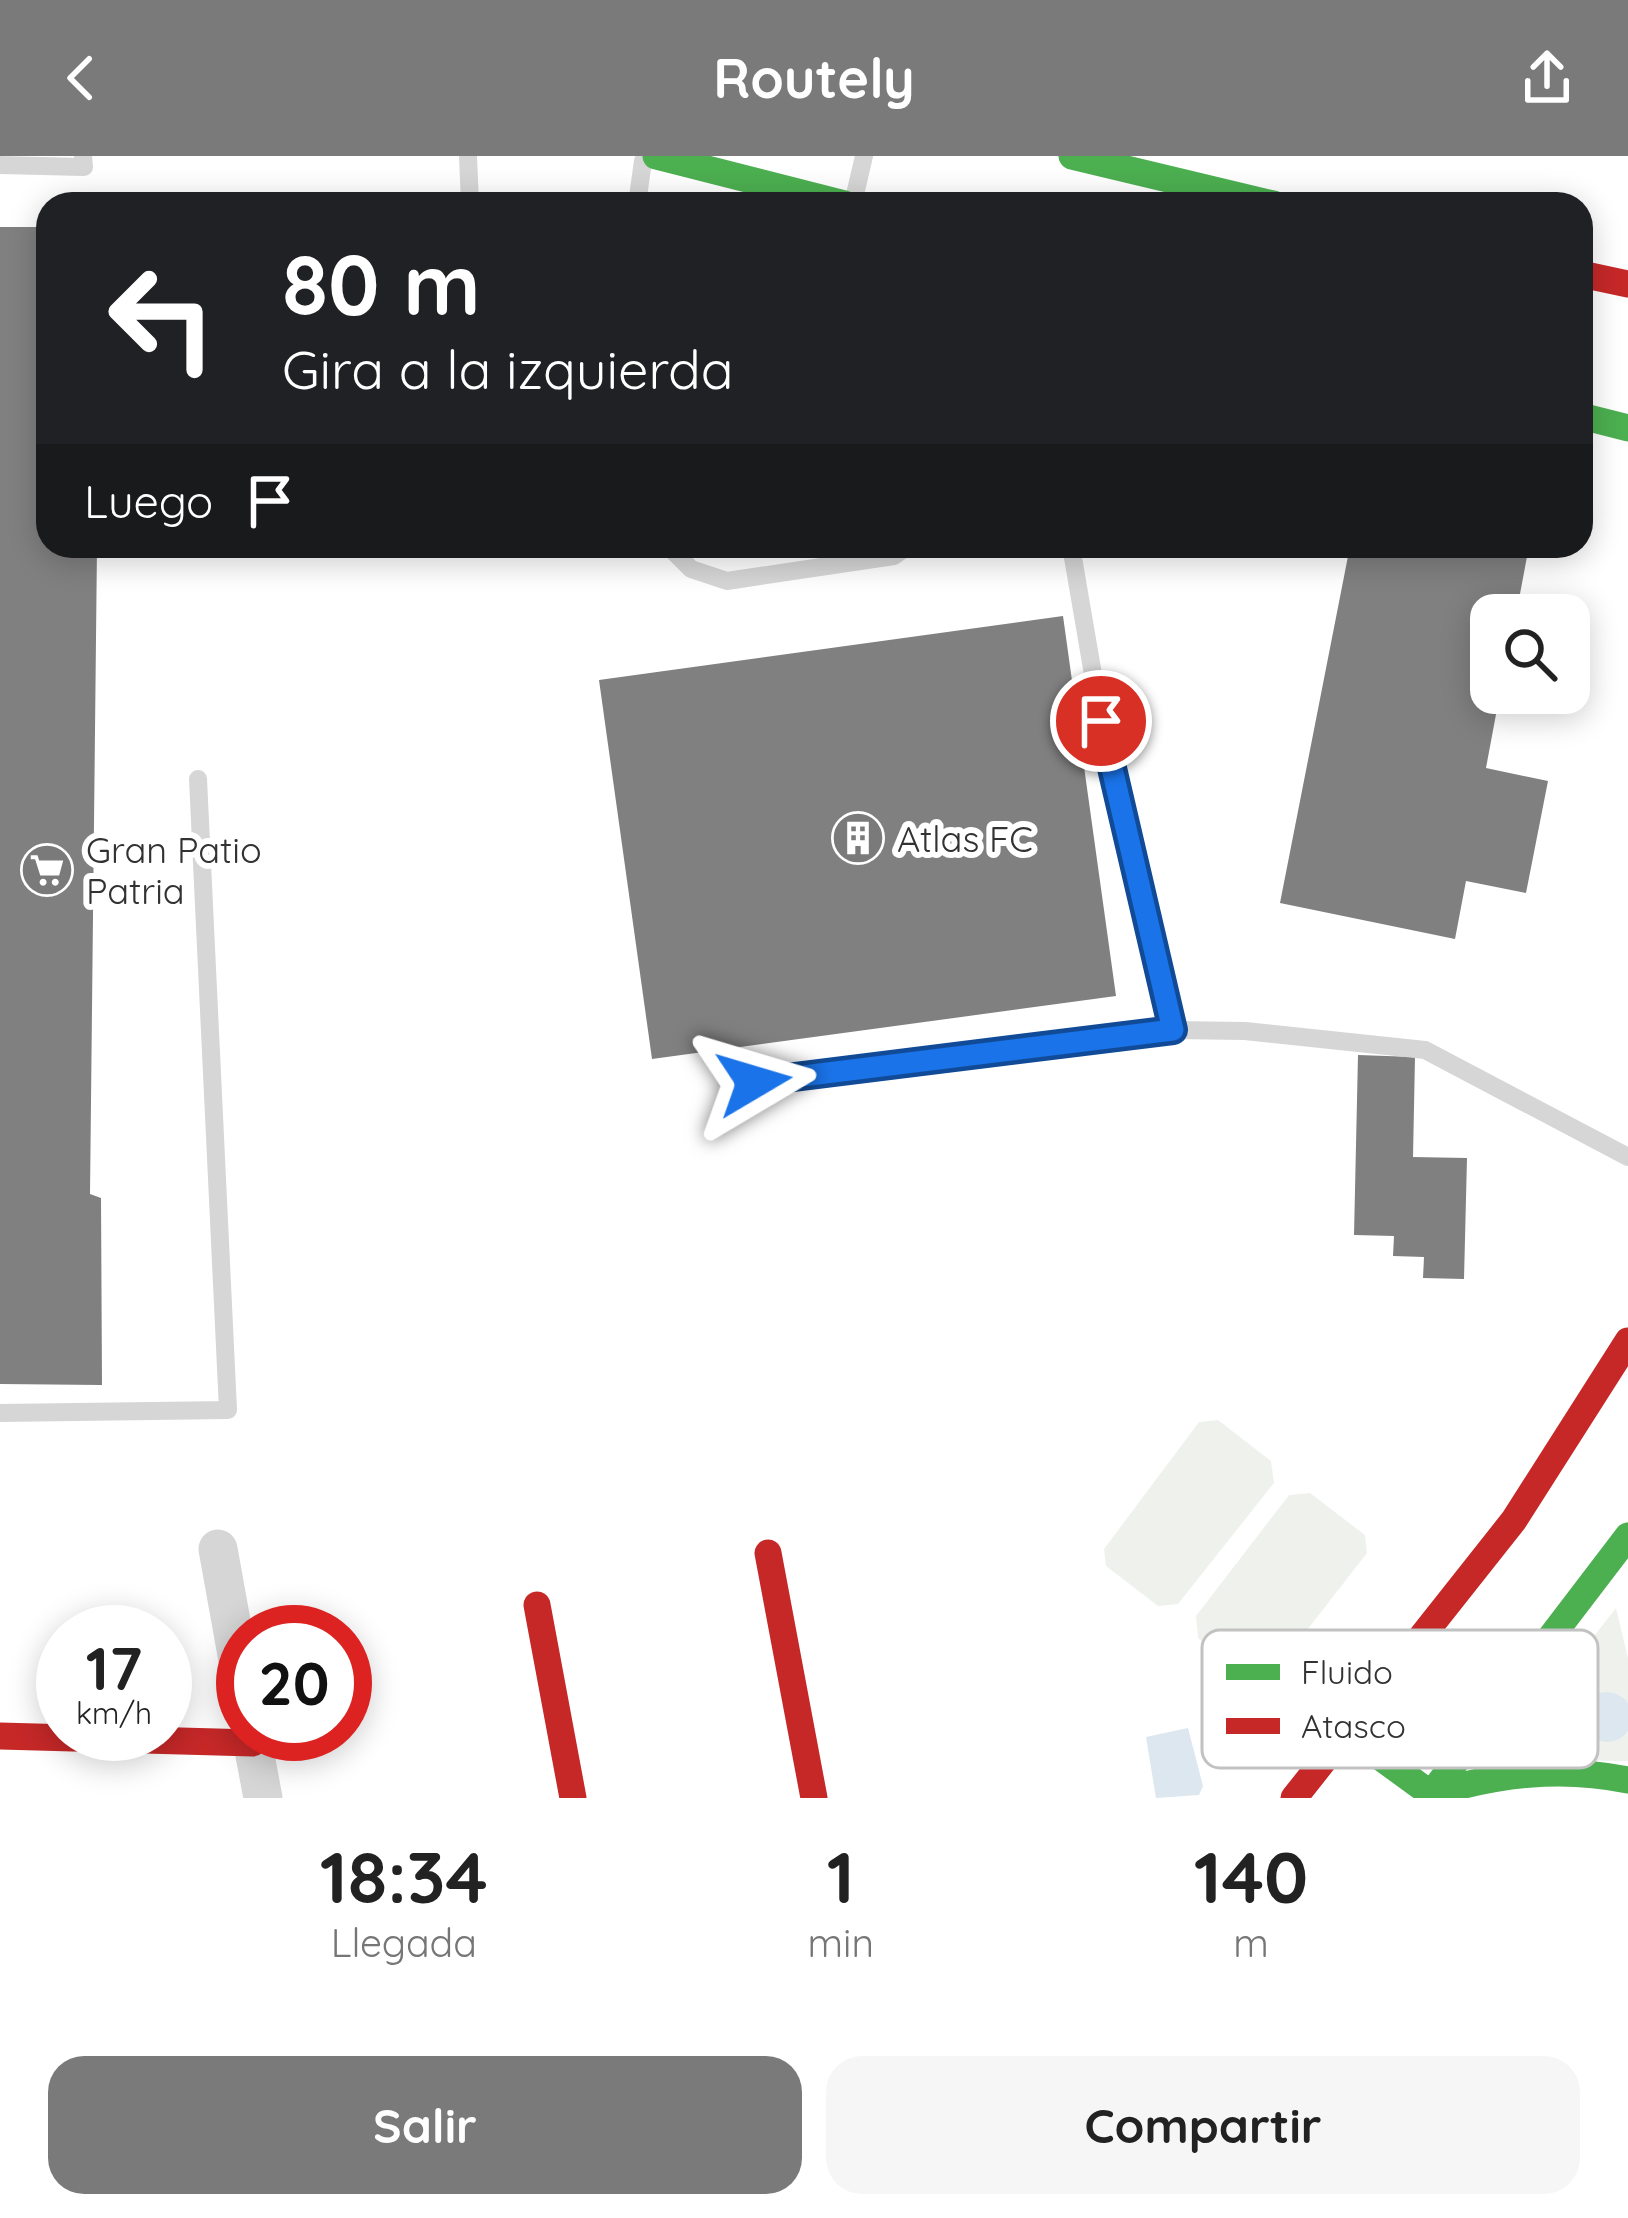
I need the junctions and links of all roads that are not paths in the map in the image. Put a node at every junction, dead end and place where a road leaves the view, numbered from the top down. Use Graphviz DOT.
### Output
graph roads {
  1 [pos="83,156"];
  2 [pos="468,156"];
  3 [pos="643,156"];
  4 [pos="656,156"];
  5 [pos="864,156"];
  6 [pos="1072,156"];
  7 [pos="695,160"];
  8 [pos="0,165"];
  9 [pos="470,192"];
  10 [pos="638,192"];
  11 [pos="807,192"];
  12 [pos="853,192"];
  13 [pos="1224,192"];
  14 [pos="1593,277"];
  15 [pos="1628,284"];
  16 [pos="1593,419"];
  17 [pos="1628,428"];
  18 [pos="680,558"];
  19 [pos="880,558"];
  20 [pos="1073,558"];
  21 [pos="198,779"];
  22 [pos="1173,1030"];
  23 [pos="754,1082"];
  24 [pos="1628,1157"];
  25 [pos="1628,1341"];
  26 [pos="0,1413"];
  27 [pos="1628,1536"];
  28 [pos="218,1550"];
  29 [pos="768,1553"];
  30 [pos="228,1605"];
  31 [pos="537,1605"];
  32 [pos="1426,1630"];
  33 [pos="1556,1630"];
  34 [pos="0,1736"];
  35 [pos="216,1739"];
  36 [pos="256,1761"];
  37 [pos="1318,1768"];
  38 [pos="1393,1768"];
  39 [pos="1450,1768"];
  40 [pos="1534,1768"];
  41 [pos="1562,1768"];
  42 [pos="1628,1780"];
  43 [pos="1429,1796"];
  44 [pos="263,1798"];
  45 [pos="573,1798"];
  46 [pos="814,1798"];
  47 [pos="1294,1798"];
  1 -- 8 [label="lane"];
  2 -- 9 [label="lane"];
  3 -- 10 [label="lane"];
  4 -- 7 [label="main road"];
  5 -- 12 [label="lane"];
  6 -- 13 [label="main road"];
  7 -- 11 [label="main road"];
  14 -- 15 [label="main road"];
  16 -- 17 [label="main road"];
  18 -- 19 [label="lane"];
  20 -- 22 [label="lane"];
  21 -- 26 [label="lane"];
  22 -- 23 [label="lane"];
  22 -- 24 [label="lane"];
  25 -- 32 [label="main road"];
  27 -- 33 [label="main road"];
  28 -- 30 [label="street"];
  29 -- 46 [label="main road"];
  31 -- 45 [label="main road"];
  34 -- 35 [label="main road"];
  36 -- 44 [label="street"];
  37 -- 47 [label="main road"];
  38 -- 43 [label="main road"];
  39 -- 43 [label="main road"];
  40 -- 43 [label="main road"];
  41 -- 42 [label="main road"];
}
